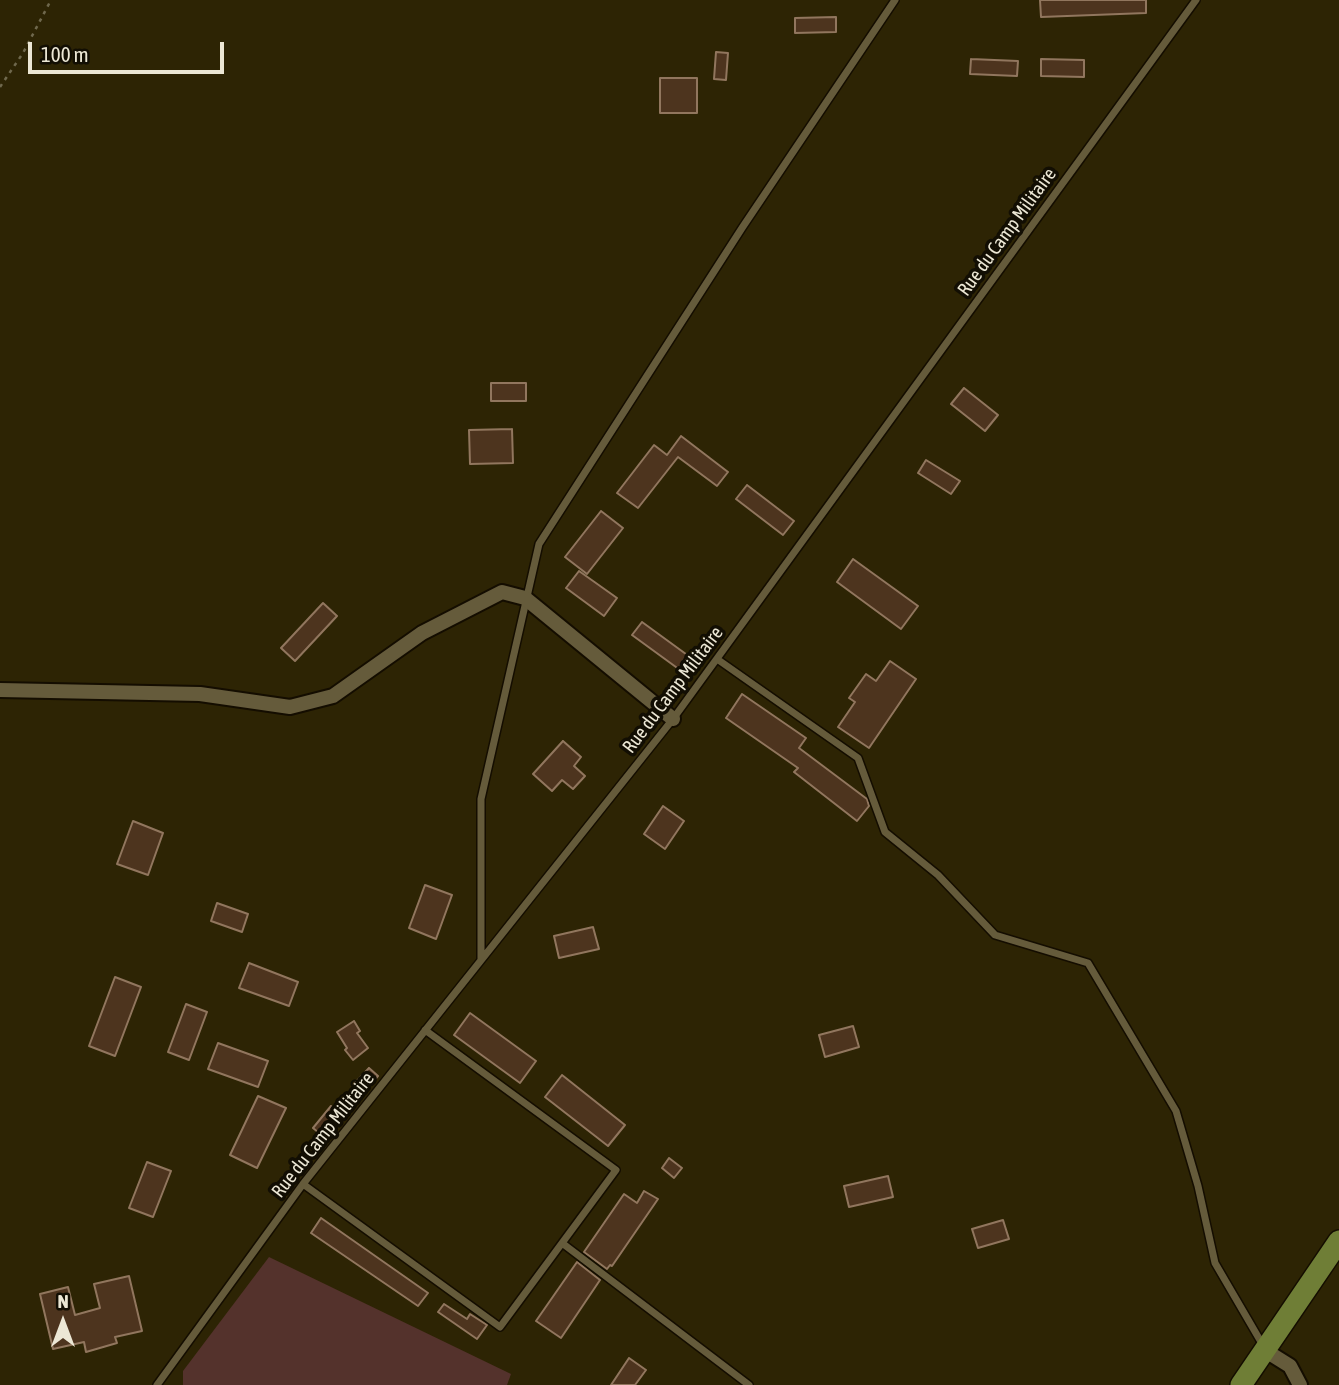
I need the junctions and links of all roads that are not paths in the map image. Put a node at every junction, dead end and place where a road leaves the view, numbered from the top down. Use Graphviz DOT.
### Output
graph roads {
  1 [pos="895,0"];
  2 [pos="1196,0"];
  3 [pos="525,598"];
  4 [pos="717,659"];
  5 [pos="0,690"];
  6 [pos="673,719"];
  7 [pos="481,960"];
  8 [pos="425,1030"];
  9 [pos="303,1184"];
  10 [pos="1339,1241"];
  11 [pos="562,1244"];
  12 [pos="1266,1351"];
  13 [pos="157,1385"];
  14 [pos="749,1385"];
  15 [pos="1241,1385"];
  16 [pos="1302,1385"];
  1 -- 3 [label="lane"];
  2 -- 4 [label="lane, Rue du Camp Militaire"];
  3 -- 5 [label="street"];
  3 -- 6 [label="street"];
  3 -- 7 [label="lane"];
  4 -- 6 [label="lane, Rue du Camp Militaire"];
  4 -- 12 [label="lane"];
  6 -- 7 [label="lane, Rue du Camp Militaire"];
  7 -- 8 [label="lane, Rue du Camp Militaire"];
  8 -- 9 [label="lane, Rue du Camp Militaire"];
  8 -- 11 [label="lane"];
  9 -- 11 [label="lane"];
  9 -- 13 [label="lane, Rue du Camp Militaire"];
  10 -- 12 [label="main road"];
  11 -- 14 [label="lane"];
  12 -- 15 [label="main road"];
  12 -- 16 [label="street"];
}
